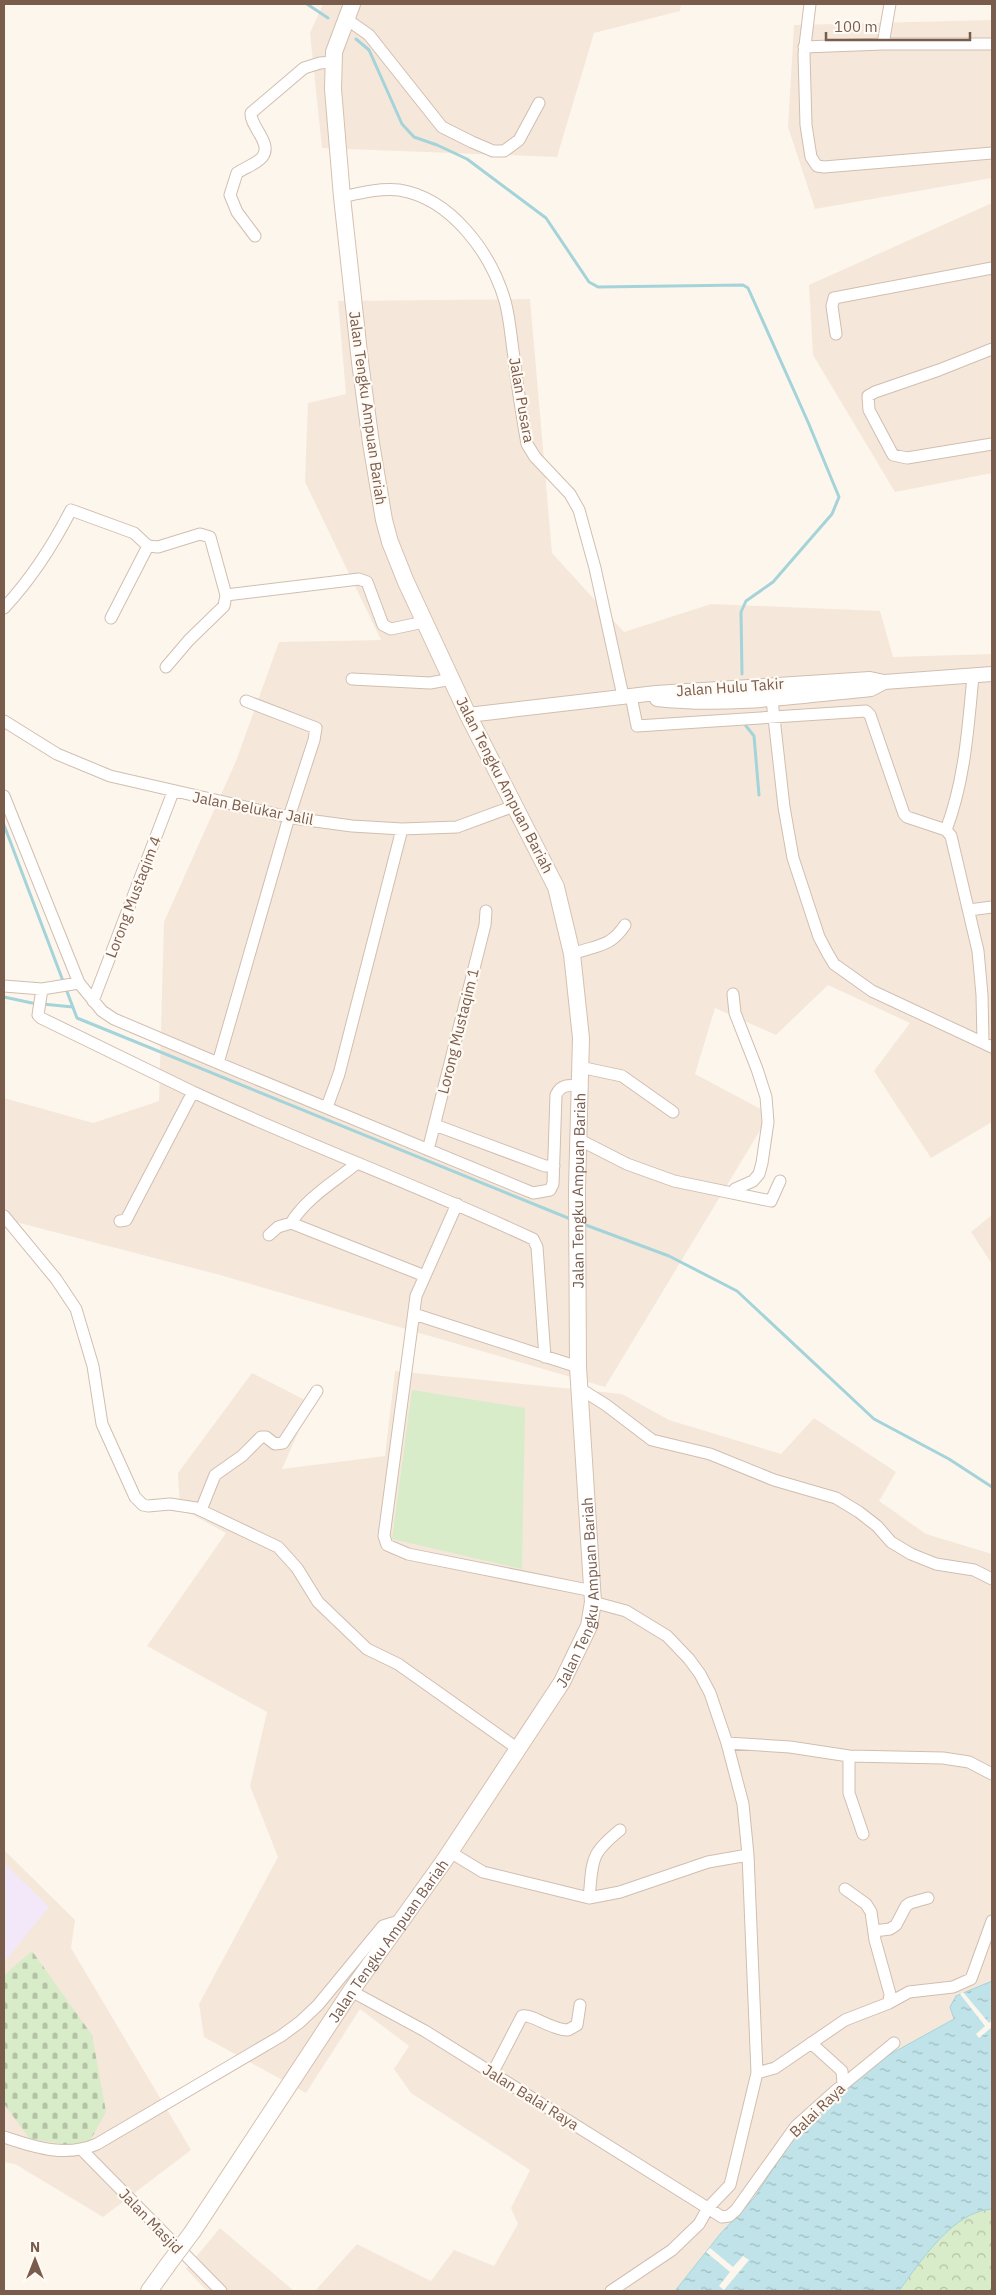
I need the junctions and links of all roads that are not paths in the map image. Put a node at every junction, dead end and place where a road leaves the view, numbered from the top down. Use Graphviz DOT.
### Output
graph roads {
  1 [pos="810,4"];
  2 [pos="890,4"];
  3 [pos="348,11"];
  4 [pos="883,44"];
  5 [pos="992,44"];
  6 [pos="804,47"];
  7 [pos="333,62"];
  8 [pos="539,103"];
  9 [pos="992,153"];
  10 [pos="342,197"];
  11 [pos="255,236"];
  12 [pos="992,268"];
  13 [pos="836,334"];
  14 [pos="992,349"];
  15 [pos="992,444"];
  16 [pos="148,546"];
  17 [pos="226,596"];
  18 [pos="4,608"];
  19 [pos="111,618"];
  20 [pos="424,622"];
  21 [pos="166,667"];
  22 [pos="992,674"];
  23 [pos="973,676"];
  24 [pos="352,679"];
  25 [pos="452,679"];
  26 [pos="884,682"];
  27 [pos="770,684"];
  28 [pos="647,695"];
  29 [pos="627,696"];
  30 [pos="772,699"];
  31 [pos="246,701"];
  32 [pos="468,714"];
  33 [pos="774,717"];
  34 [pos="4,721"];
  35 [pos="173,792"];
  36 [pos="4,796"];
  37 [pos="514,806"];
  38 [pos="289,817"];
  39 [pos="402,829"];
  40 [pos="946,830"];
  41 [pos="992,907"];
  42 [pos="969,910"];
  43 [pos="486,911"];
  44 [pos="625,925"];
  45 [pos="572,954"];
  46 [pos="76,983"];
  47 [pos="4,986"];
  48 [pos="42,992"];
  49 [pos="733,994"];
  50 [pos="987,1001"];
  51 [pos="93,1002"];
  52 [pos="988,1045"];
  53 [pos="218,1063"];
  54 [pos="580,1067"];
  55 [pos="580,1086"];
  56 [pos="193,1092"];
  57 [pos="327,1107"];
  58 [pos="673,1112"];
  59 [pos="435,1125"];
  60 [pos="578,1139"];
  61 [pos="428,1150"];
  62 [pos="356,1164"];
  63 [pos="554,1166"];
  64 [pos="780,1181"];
  65 [pos="733,1193"];
  66 [pos="456,1204"];
  67 [pos="4,1216"];
  68 [pos="120,1221"];
  69 [pos="291,1224"];
  70 [pos="269,1235"];
  71 [pos="425,1276"];
  72 [pos="414,1314"];
  73 [pos="545,1357"];
  74 [pos="578,1367"];
  75 [pos="579,1388"];
  76 [pos="317,1391"];
  77 [pos="200,1510"];
  78 [pos="992,1579"];
  79 [pos="593,1597"];
  80 [pos="727,1743"];
  81 [pos="518,1749"];
  82 [pos="848,1756"];
  83 [pos="992,1774"];
  84 [pos="620,1830"];
  85 [pos="863,1834"];
  86 [pos="450,1852"];
  87 [pos="748,1855"];
  88 [pos="844,1889"];
  89 [pos="589,1898"];
  90 [pos="928,1898"];
  91 [pos="399,1921"];
  92 [pos="992,1921"];
  93 [pos="874,1931"];
  94 [pos="351,1991"];
  95 [pos="889,2003"];
  96 [pos="580,2005"];
  97 [pos="811,2043"];
  98 [pos="894,2043"];
  99 [pos="493,2072"];
  100 [pos="757,2073"];
  101 [pos="843,2084"];
  102 [pos="4,2137"];
  103 [pos="82,2150"];
  104 [pos="708,2208"];
  105 [pos="149,2291"];
  106 [pos="221,2291"];
  107 [pos="611,2291"];
  1 -- 6 [label="street"];
  2 -- 4 [label="street"];
  3 -- 7 [label="main road, Jalan Tengku Ampuan Bariah"];
  3 -- 8 [label="street"];
  4 -- 5 [label="street"];
  4 -- 6 [label="street"];
  6 -- 9 [label="street"];
  7 -- 10 [label="main road, Jalan Tengku Ampuan Bariah"];
  7 -- 11 [label="street"];
  10 -- 20 [label="main road, Jalan Tengku Ampuan Bariah"];
  10 -- 29 [label="street, Jalan Pusara"];
  12 -- 13 [label="street"];
  14 -- 15 [label="street"];
  16 -- 17 [label="street"];
  16 -- 18 [label="street"];
  16 -- 19 [label="street"];
  17 -- 20 [label="street"];
  17 -- 21 [label="street"];
  20 -- 25 [label="main road, Jalan Tengku Ampuan Bariah"];
  22 -- 23 [label="street, Jalan Hulu Takir"];
  23 -- 26 [label="street, Jalan Hulu Takir"];
  23 -- 40 [label="street"];
  24 -- 25 [label="street"];
  25 -- 32 [label="main road, Jalan Tengku Ampuan Bariah"];
  26 -- 27 [label="street, Jalan Hulu Takir"];
  26 -- 30 [label="street"];
  27 -- 28 [label="street, Jalan Hulu Takir"];
  27 -- 30 [label="street"];
  28 -- 29 [label="street, Jalan Hulu Takir"];
  28 -- 30 [label="street"];
  29 -- 32 [label="street, Jalan Hulu Takir"];
  29 -- 33 [label="street, Jalan Pusara"];
  30 -- 33 [label="street"];
  31 -- 38 [label="street"];
  32 -- 37 [label="main road, Jalan Tengku Ampuan Bariah"];
  33 -- 40 [label="street"];
  33 -- 52 [label="street"];
  34 -- 35 [label="street, Jalan Belukar Jalil"];
  35 -- 38 [label="street, Jalan Belukar Jalil"];
  35 -- 51 [label="street, Lorong Mustaqim 4"];
  36 -- 46 [label="street"];
  37 -- 39 [label="street, Jalan Belukar Jalil"];
  37 -- 45 [label="main road, Jalan Tengku Ampuan Bariah"];
  38 -- 39 [label="street, Jalan Belukar Jalil"];
  38 -- 53 [label="street"];
  39 -- 57 [label="street"];
  40 -- 42 [label="street"];
  41 -- 42 [label="street"];
  42 -- 50 [label="street"];
  43 -- 59 [label="street, Lorong Mustaqim 1"];
  44 -- 45 [label="street"];
  45 -- 54 [label="main road, Jalan Tengku Ampuan Bariah"];
  46 -- 48 [label="street"];
  46 -- 51 [label="street"];
  47 -- 48 [label="street"];
  48 -- 56 [label="street"];
  49 -- 65 [label="street"];
  50 -- 52 [label="street"];
  51 -- 53 [label="street"];
  53 -- 57 [label="street"];
  54 -- 55 [label="main road, Jalan Tengku Ampuan Bariah"];
  54 -- 58 [label="street"];
  55 -- 60 [label="main road, Jalan Tengku Ampuan Bariah"];
  55 -- 63 [label="street"];
  56 -- 62 [label="street"];
  56 -- 68 [label="street"];
  57 -- 61 [label="street"];
  59 -- 61 [label="street, Lorong Mustaqim 1"];
  59 -- 63 [label="street"];
  60 -- 65 [label="street"];
  60 -- 74 [label="main road, Jalan Tengku Ampuan Bariah"];
  61 -- 63 [label="street"];
  62 -- 66 [label="street"];
  62 -- 69 [label="street"];
  64 -- 65 [label="street"];
  66 -- 71 [label="street"];
  66 -- 73 [label="street"];
  67 -- 77 [label="street"];
  69 -- 70 [label="street"];
  69 -- 71 [label="street"];
  71 -- 72 [label="street"];
  72 -- 73 [label="street"];
  72 -- 79 [label="street"];
  73 -- 74 [label="street"];
  74 -- 75 [label="main road, Jalan Tengku Ampuan Bariah"];
  75 -- 78 [label="street"];
  75 -- 79 [label="main road, Jalan Tengku Ampuan Bariah"];
  76 -- 77 [label="street"];
  77 -- 81 [label="street"];
  79 -- 80 [label="street"];
  79 -- 81 [label="main road, Jalan Tengku Ampuan Bariah"];
  80 -- 82 [label="street"];
  80 -- 87 [label="street"];
  81 -- 86 [label="main road, Jalan Tengku Ampuan Bariah"];
  82 -- 83 [label="street"];
  82 -- 85 [label="street"];
  84 -- 89 [label="street"];
  86 -- 89 [label="street"];
  86 -- 91 [label="main road, Jalan Tengku Ampuan Bariah"];
  87 -- 89 [label="street"];
  87 -- 100 [label="street"];
  88 -- 93 [label="street"];
  90 -- 93 [label="street"];
  91 -- 94 [label="main road, Jalan Tengku Ampuan Bariah"];
  91 -- 103 [label="street"];
  92 -- 95 [label="street"];
  93 -- 95 [label="street"];
  94 -- 99 [label="street, Jalan Balai Raya"];
  94 -- 105 [label="main road, Jalan Tengku Ampuan Bariah, bridge"];
  95 -- 97 [label="street"];
  96 -- 99 [label="street"];
  97 -- 100 [label="street"];
  97 -- 101 [label="street"];
  98 -- 101 [label="street, Balai Raya"];
  99 -- 104 [label="street, Jalan Balai Raya"];
  100 -- 104 [label="street"];
  101 -- 104 [label="street, Balai Raya"];
  102 -- 103 [label="street"];
  103 -- 106 [label="street, Jalan Masjid"];
  104 -- 107 [label="street"];
}
